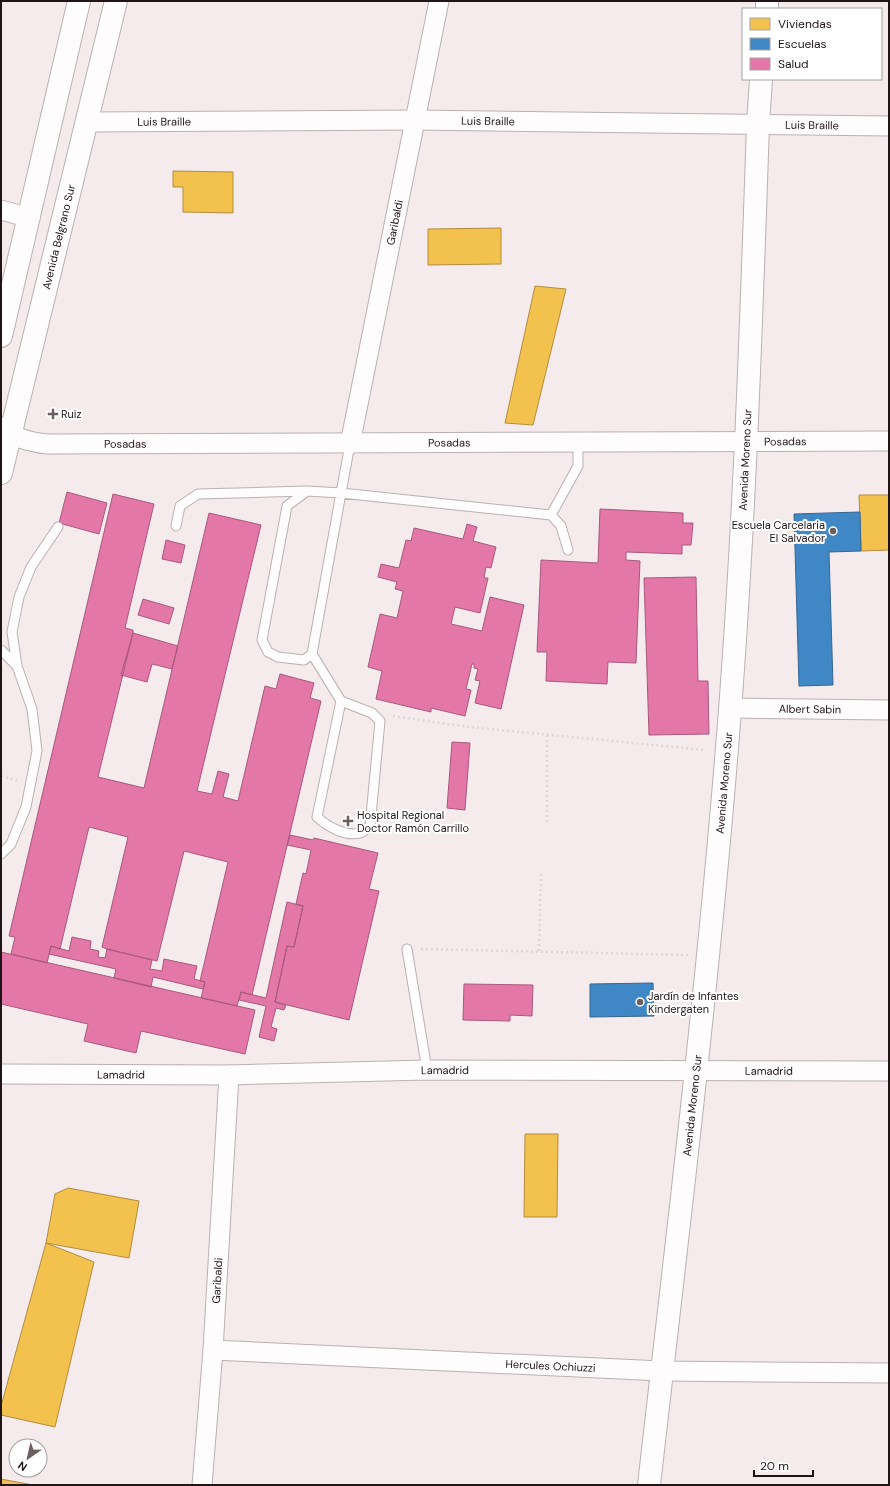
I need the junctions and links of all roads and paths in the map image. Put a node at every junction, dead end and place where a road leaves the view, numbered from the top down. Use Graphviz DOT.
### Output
graph roads {
  1 [pos="79,1"];
  2 [pos="116,1"];
  3 [pos="439,1"];
  4 [pos="762,80"];
  5 [pos="416,120"];
  6 [pos="88,122"];
  7 [pos="758,124"];
  8 [pos="889,126"];
  9 [pos="1,210"];
  10 [pos="30,218"];
  11 [pos="1,336"];
  12 [pos="6,430"];
  13 [pos="747,441"];
  14 [pos="889,441"];
  15 [pos="578,442"];
  16 [pos="350,444"];
  17 [pos="1,473"];
  18 [pos="306,491"];
  19 [pos="341,493"];
  20 [pos="551,515"];
  21 [pos="176,526"];
  22 [pos="58,527"];
  23 [pos="568,550"];
  24 [pos="1,650"];
  25 [pos="312,654"];
  26 [pos="16,666"];
  27 [pos="341,701"];
  28 [pos="730,708"];
  29 [pos="889,710"];
  30 [pos="372,714"];
  31 [pos="547,735"];
  32 [pos="727,751"];
  33 [pos="547,822"];
  34 [pos="1,854"];
  35 [pos="540,872"];
  36 [pos="407,949"];
  37 [pos="539,951"];
  38 [pos="708,958"];
  39 [pos="427,1070"];
  40 [pos="697,1070"];
  41 [pos="889,1071"];
  42 [pos="1,1074"];
  43 [pos="229,1075"];
  44 [pos="213,1350"];
  45 [pos="662,1371"];
  46 [pos="889,1372"];
  47 [pos="202,1485"];
  48 [pos="649,1485"];
  1 -- 10 [label="main road"];
  2 -- 6 [label="main road, Avenida Belgrano Sur"];
  3 -- 5 [label="street, Garibaldi"];
  4 -- 7 [label="main road, Avenida Moreno Sur"];
  5 -- 6 [label="street, Luis Braille"];
  5 -- 7 [label="street, Luis Braille"];
  5 -- 16 [label="street, Garibaldi"];
  6 -- 12 [label="main road, Avenida Belgrano Sur"];
  7 -- 8 [label="street, Luis Braille"];
  7 -- 13 [label="main road, Avenida Moreno Sur"];
  9 -- 10 [label="street"];
  10 -- 11 [label="main road"];
  12 -- 16 [label="street, Posadas"];
  12 -- 17 [label="main road, Avenida Belgrano Sur"];
  13 -- 14 [label="street, Posadas"];
  13 -- 15 [label="street, Posadas"];
  13 -- 28 [label="main road, Avenida Moreno Sur"];
  15 -- 16 [label="street, Posadas"];
  15 -- 20 [label="lane"];
  16 -- 19 [label="lane"];
  18 -- 19 [label="lane"];
  18 -- 21 [label="lane"];
  18 -- 25 [label="lane"];
  19 -- 20 [label="lane"];
  19 -- 25 [label="lane"];
  20 -- 23 [label="lane"];
  22 -- 26 [label="lane"];
  24 -- 26 [label="lane"];
  25 -- 27 [label="lane"];
  26 -- 34 [label="lane"];
  27 -- 30 [label="lane"];
  27 -- 30 [label="lane"];
  28 -- 29 [label="street, Albert Sabin"];
  28 -- 32 [label="main road, Avenida Moreno Sur"];
  30 -- 31 [label="path"];
  31 -- 32 [label="path"];
  31 -- 33 [label="path"];
  32 -- 38 [label="main road, Avenida Moreno Sur"];
  35 -- 37 [label="path"];
  36 -- 37 [label="path"];
  36 -- 39 [label="lane"];
  37 -- 38 [label="path"];
  38 -- 40 [label="main road, Avenida Moreno Sur"];
  39 -- 40 [label="street, Lamadrid"];
  39 -- 43 [label="street, Lamadrid"];
  40 -- 41 [label="street, Lamadrid"];
  40 -- 45 [label="main road, Avenida Moreno Sur"];
  42 -- 43 [label="street, Lamadrid"];
  43 -- 44 [label="street, Garibaldi"];
  44 -- 45 [label="street, Hercules Ochiuzzi"];
  44 -- 47 [label="street, Garibaldi"];
  45 -- 46 [label="street, Hercules Ochiuzzi"];
  45 -- 48 [label="main road, Avenida Moreno Sur"];
}
